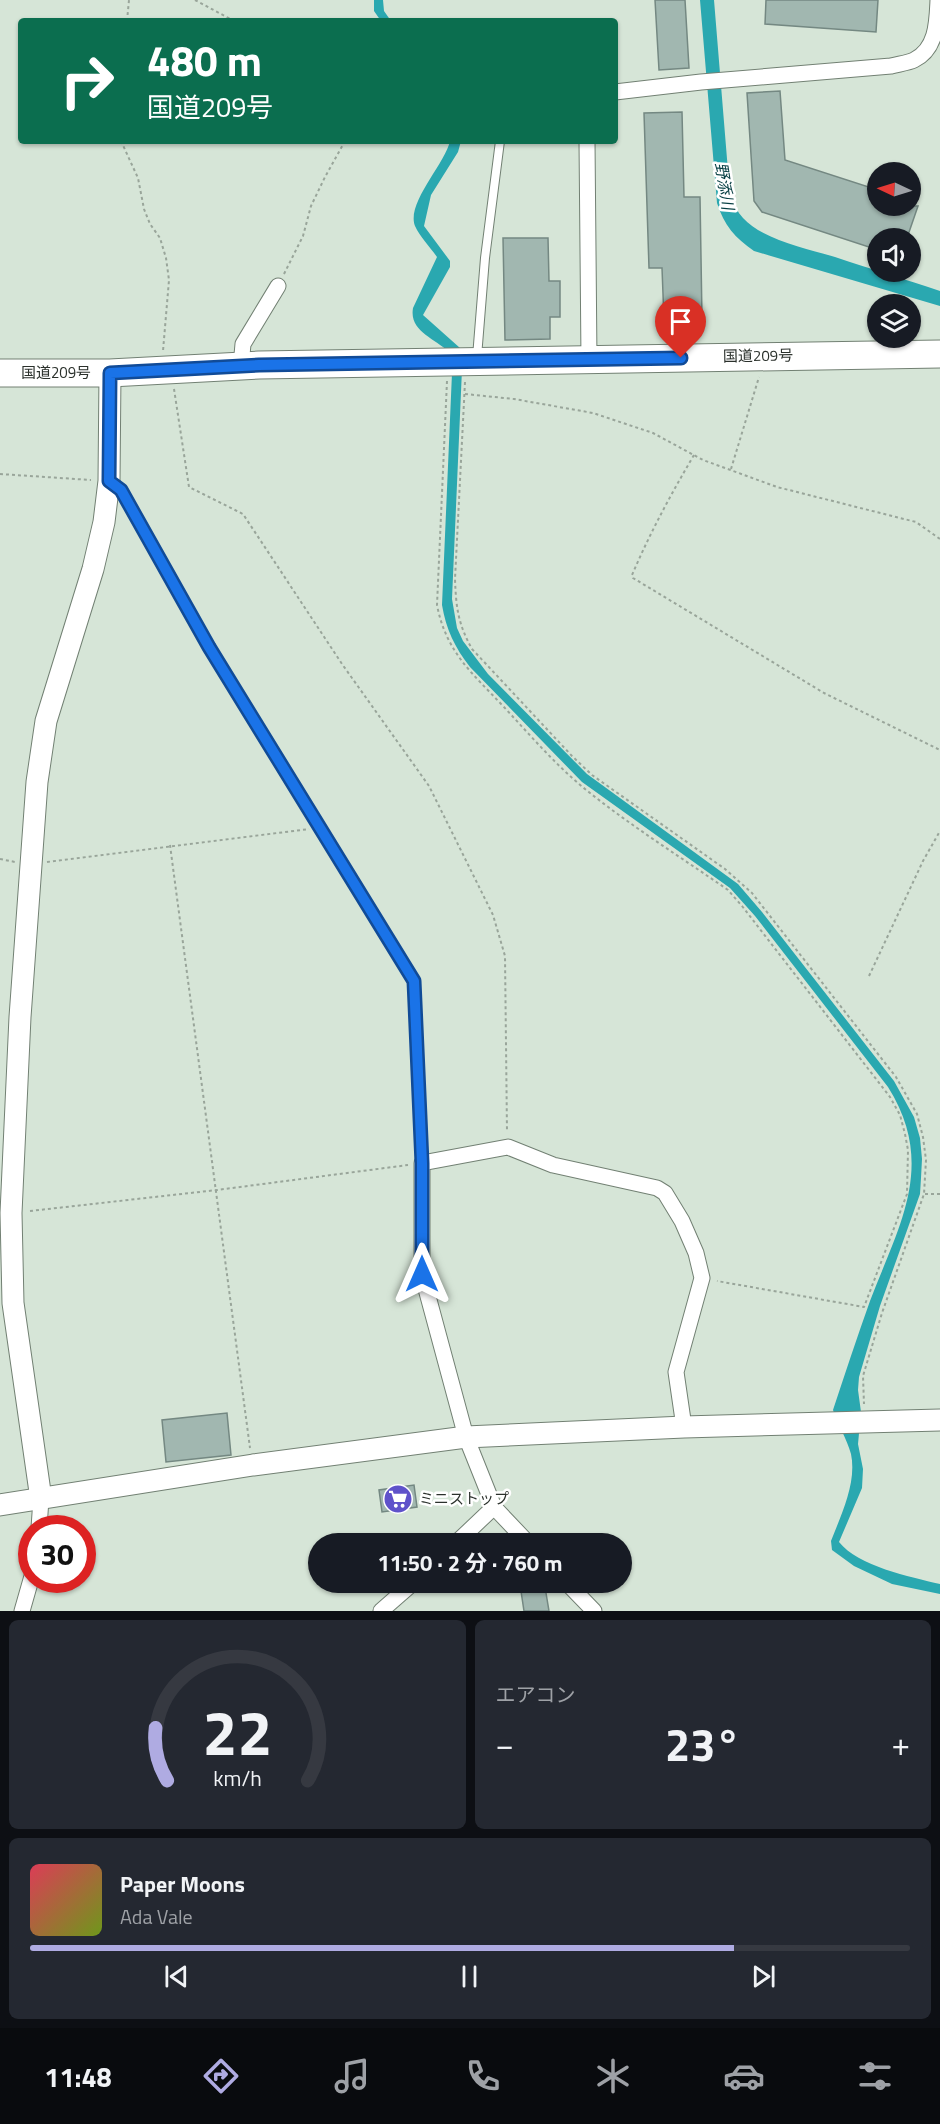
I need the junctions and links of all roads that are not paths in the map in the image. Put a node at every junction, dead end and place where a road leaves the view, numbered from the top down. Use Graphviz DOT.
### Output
graph roads {
  1 [pos="938,0"];
  2 [pos="618,92"];
  3 [pos="500,144"];
  4 [pos="587,144"];
  5 [pos="278,286"];
  6 [pos="940,354"];
  7 [pos="589,360"];
  8 [pos="460,365"];
  9 [pos="241,366"];
  10 [pos="0,373"];
  11 [pos="110,373"];
  12 [pos="109,481"];
  13 [pos="422,1163"];
  14 [pos="940,1420"];
  15 [pos="684,1427"];
  16 [pos="466,1437"];
  17 [pos="41,1499"];
  18 [pos="0,1505"];
  19 [pos="494,1507"];
  20 [pos="40,1515"];
  21 [pos="467,1533"];
  22 [pos="519,1533"];
  23 [pos="27,1593"];
  24 [pos="401,1593"];
  25 [pos="577,1593"];
  26 [pos="22,1611"];
  27 [pos="381,1611"];
  28 [pos="594,1611"];
  1 -- 2 [label="street"];
  3 -- 8 [label="lane"];
  4 -- 7 [label="street"];
  5 -- 9 [label="street"];
  6 -- 7 [label="highway, 国道209号"];
  7 -- 8 [label="highway, 国道209号"];
  8 -- 9 [label="highway, 国道209号"];
  9 -- 11 [label="highway, 国道209号"];
  10 -- 11 [label="highway, 国道209号"];
  11 -- 12 [label="street"];
  12 -- 13 [label="lane"];
  12 -- 17 [label="street"];
  13 -- 15 [label="street"];
  13 -- 16 [label="street"];
  14 -- 15 [label="street"];
  15 -- 16 [label="street"];
  16 -- 17 [label="street"];
  16 -- 19 [label="street"];
  17 -- 18 [label="street"];
  17 -- 20 [label="street"];
  19 -- 21 [label="street"];
  19 -- 22 [label="street"];
  23 -- 26 [label="street"];
  24 -- 27 [label="street"];
  25 -- 28 [label="street"];
}
